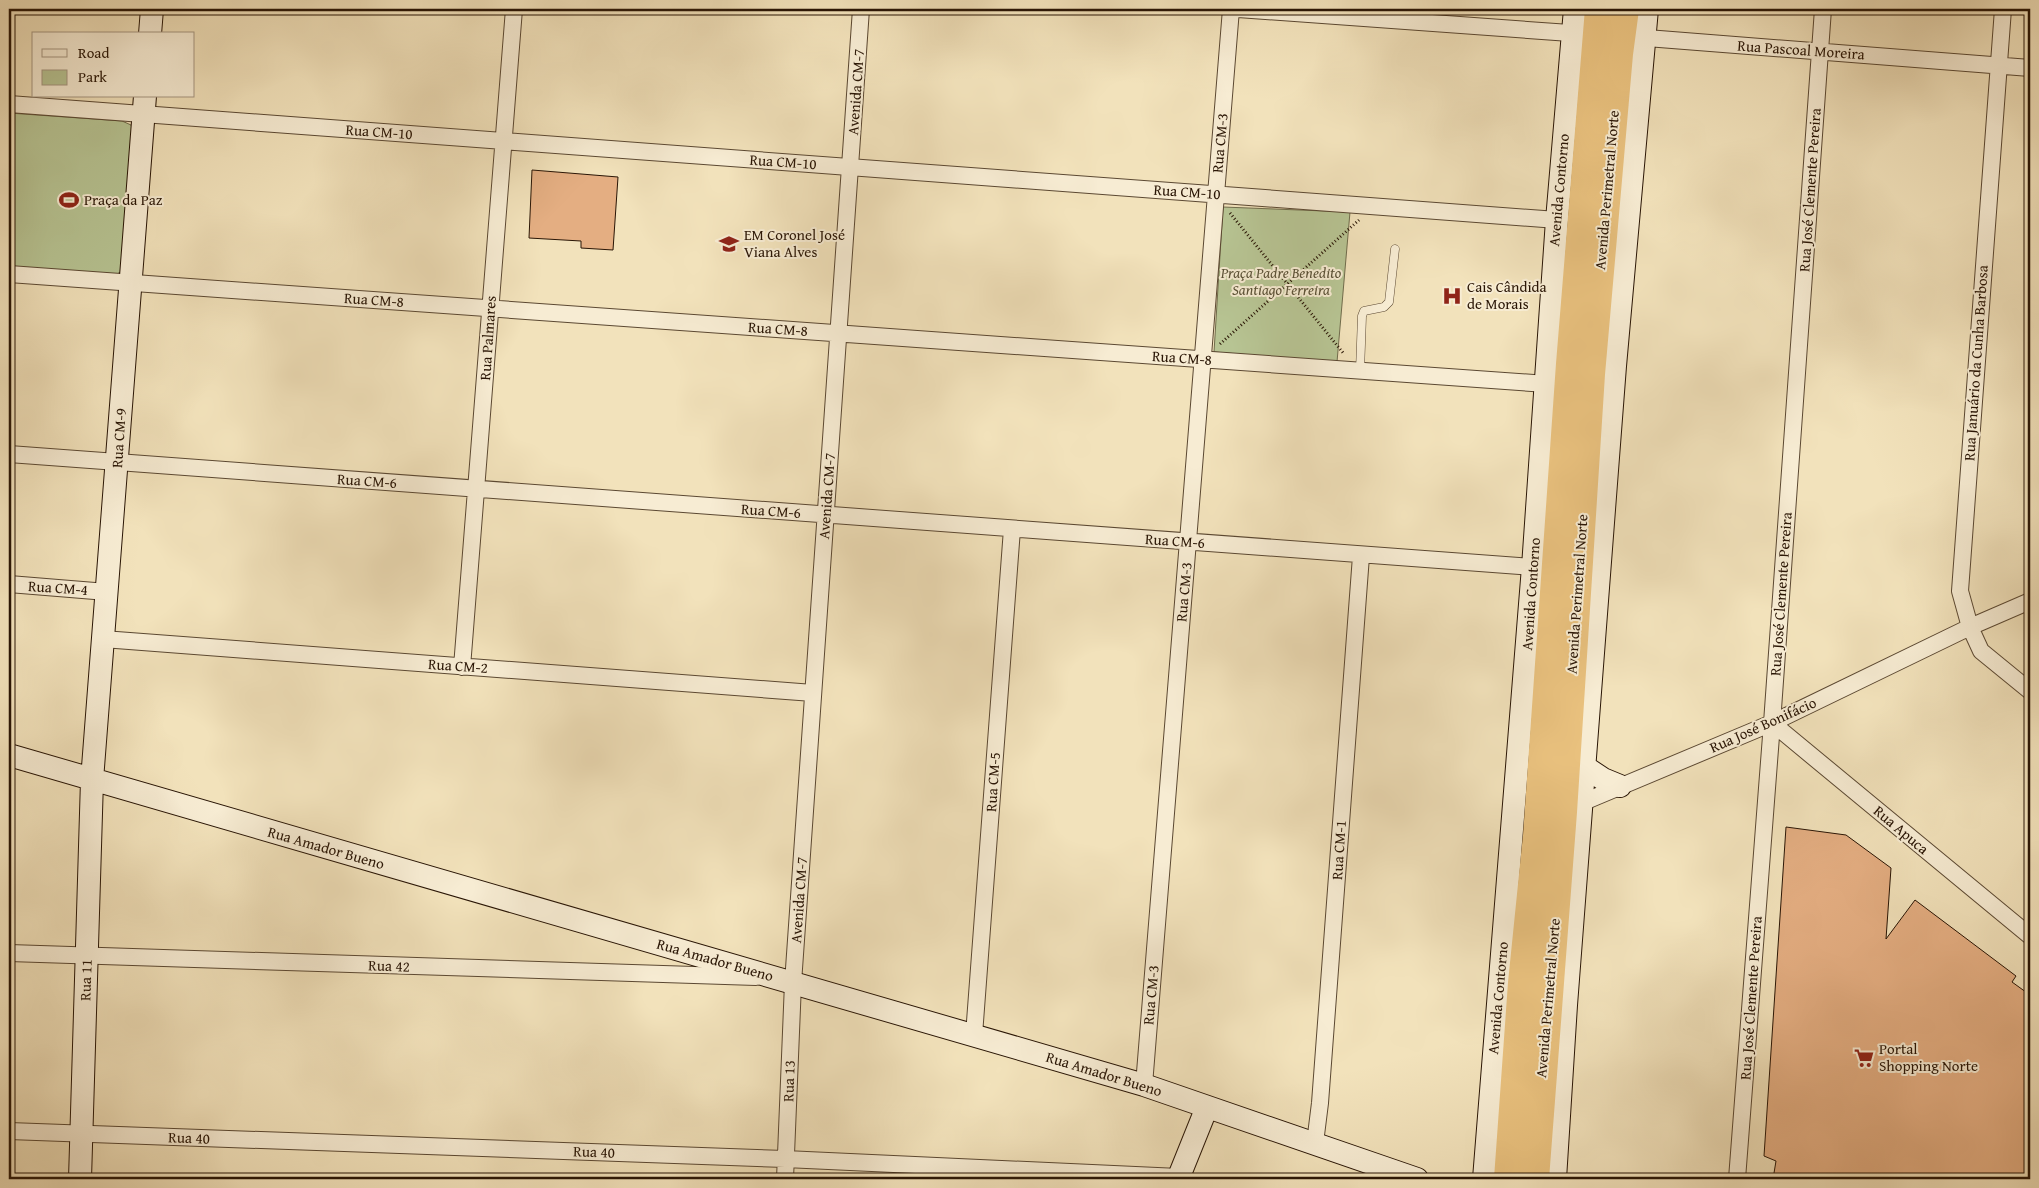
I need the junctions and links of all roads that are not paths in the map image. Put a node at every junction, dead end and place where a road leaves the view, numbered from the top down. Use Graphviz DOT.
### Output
graph roads {
  1 [pos="152,9"];
  2 [pos="514,9"];
  3 [pos="861,9"];
  4 [pos="1231,9"];
  5 [pos="1238,9"];
  6 [pos="1575,9"];
  7 [pos="1625,9"];
  8 [pos="1647,9"];
  9 [pos="1823,9"];
  10 [pos="2003,9"];
  11 [pos="1606,30"];
  12 [pos="150,32"];
  13 [pos="1819,51"];
  14 [pos="1998,66"];
  15 [pos="2030,68"];
  16 [pos="9,104"];
  17 [pos="144,105"];
  18 [pos="503,141"];
  19 [pos="850,167"];
  20 [pos="1216,195"];
  21 [pos="1557,220"];
  22 [pos="1395,249"];
  23 [pos="9,274"];
  24 [pos="131,283"];
  25 [pos="490,308"];
  26 [pos="839,334"];
  27 [pos="1202,360"];
  28 [pos="1359,371"];
  29 [pos="1547,384"];
  30 [pos="9,454"];
  31 [pos="117,462"];
  32 [pos="476,489"];
  33 [pos="826,515"];
  34 [pos="1012,529"];
  35 [pos="1188,542"];
  36 [pos="1361,556"];
  37 [pos="1534,567"];
  38 [pos="9,584"];
  39 [pos="107,592"];
  40 [pos="2030,601"];
  41 [pos="1970,627"];
  42 [pos="103,639"];
  43 [pos="462,667"];
  44 [pos="2030,691"];
  45 [pos="813,694"];
  46 [pos="1772,723"];
  47 [pos="13,761"];
  48 [pos="1585,767"];
  49 [pos="92,780"];
  50 [pos="1620,786"];
  51 [pos="1573,807"];
  52 [pos="1537,836"];
  53 [pos="1510,866"];
  54 [pos="2030,936"];
  55 [pos="9,953"];
  56 [pos="87,956"];
  57 [pos="769,976"];
  58 [pos="793,983"];
  59 [pos="974,1035"];
  60 [pos="1144,1085"];
  61 [pos="1207,1107"];
  62 [pos="9,1132"];
  63 [pos="81,1134"];
  64 [pos="1315,1143"];
  65 [pos="785,1159"];
  66 [pos="1178,1178"];
  67 [pos="80,1179"];
  68 [pos="785,1179"];
  69 [pos="1417,1179"];
  70 [pos="1484,1179"];
  71 [pos="1508,1179"];
  72 [pos="1534,1179"];
  73 [pos="1555,1179"];
  74 [pos="1737,1179"];
  1 -- 12 [label="street"];
  2 -- 18 [label="street, Rua Palmares"];
  3 -- 19 [label="street, Avenida CM-7"];
  4 -- 20 [label="street, Rua CM-3"];
  5 -- 11 [label="street, Rua Pascoal Moreira"];
  6 -- 11 [label="street, Avenida Contorno"];
  7 -- 11 [label="highway, Avenida Perimetral Norte"];
  8 -- 11 [label="street, Avenida Contorno"];
  9 -- 13 [label="street, Rua José Clemente Pereira"];
  10 -- 14 [label="street, Rua Januário da Cunha Barbosa"];
  11 -- 13 [label="street, Rua Pascoal Moreira"];
  11 -- 21 [label="street, Avenida Contorno"];
  11 -- 48 [label="street, Avenida Contorno"];
  11 -- 51 [label="highway, Avenida Perimetral Norte"];
  11 -- 52 [label="highway, Avenida Perimetral Norte"];
  13 -- 14 [label="street, Rua Pascoal Moreira"];
  13 -- 46 [label="street, Rua José Clemente Pereira"];
  14 -- 15 [label="street, Rua Pascoal Moreira"];
  14 -- 41 [label="street, Rua Januário da Cunha Barbosa"];
  16 -- 17 [label="street, Rua CM-10"];
  17 -- 18 [label="street, Rua CM-10"];
  17 -- 24 [label="street, Rua CM-9"];
  18 -- 19 [label="street, Rua CM-10"];
  18 -- 25 [label="street, Rua Palmares"];
  19 -- 20 [label="street, Rua CM-10"];
  19 -- 26 [label="street, Avenida CM-7"];
  20 -- 21 [label="street, Rua CM-10"];
  20 -- 27 [label="street, Rua CM-3"];
  21 -- 29 [label="street, Avenida Contorno"];
  22 -- 28 [label="lane"];
  23 -- 24 [label="street, Rua CM-8"];
  24 -- 25 [label="street, Rua CM-8"];
  24 -- 31 [label="street, Rua CM-9"];
  25 -- 26 [label="street, Rua CM-8"];
  25 -- 32 [label="street, Rua Palmares"];
  26 -- 27 [label="street, Rua CM-8"];
  26 -- 33 [label="street, Avenida CM-7"];
  27 -- 28 [label="street, Rua CM-8"];
  27 -- 35 [label="street, Rua CM-3"];
  28 -- 29 [label="street, Rua CM-8"];
  29 -- 37 [label="street, Avenida Contorno"];
  30 -- 31 [label="street, Rua CM-6"];
  31 -- 32 [label="street, Rua CM-6"];
  31 -- 39 [label="street, Rua CM-9"];
  32 -- 33 [label="street, Rua CM-6"];
  32 -- 43 [label="street, Rua Palmares"];
  33 -- 34 [label="street, Rua CM-6"];
  33 -- 45 [label="street, Avenida CM-7"];
  34 -- 35 [label="street, Rua CM-6"];
  34 -- 59 [label="street, Rua CM-5"];
  35 -- 36 [label="street, Rua CM-6"];
  35 -- 60 [label="street, Rua CM-3"];
  36 -- 37 [label="street, Rua CM-6"];
  36 -- 64 [label="street, Rua CM-1"];
  37 -- 53 [label="street, Avenida Contorno"];
  38 -- 39 [label="street, Rua CM-4"];
  39 -- 42 [label="street, Rua CM-9"];
  40 -- 41 [label="street, Rua José Bonifácio"];
  41 -- 44 [label="street, Rua Januário da Cunha Barbosa"];
  41 -- 46 [label="street, Rua José Bonifácio"];
  42 -- 43 [label="street, Rua CM-2"];
  42 -- 49 [label="street, Rua CM-9"];
  43 -- 45 [label="street, Rua CM-2"];
  45 -- 58 [label="street, Avenida CM-7"];
  46 -- 50 [label="street, Rua José Bonifácio"];
  46 -- 54 [label="street, Rua Apuca"];
  46 -- 74 [label="street, Rua José Clemente Pereira"];
  47 -- 49 [label="street, Rua Amador Bueno"];
  48 -- 50 [label="street"];
  48 -- 51 [label="street, Avenida Contorno"];
  49 -- 56 [label="street, Rua 11"];
  49 -- 57 [label="street, Rua Amador Bueno"];
  50 -- 51 [label="street, Rua José Bonifácio"];
  51 -- 52 [label="street, Rua José Bonifácio"];
  51 -- 72 [label="highway, Avenida Perimetral Norte"];
  51 -- 73 [label="street, Avenida Contorno"];
  52 -- 53 [label="street, Rua José Bonifácio"];
  52 -- 71 [label="highway, Avenida Perimetral Norte"];
  53 -- 70 [label="street, Avenida Contorno"];
  55 -- 56 [label="street, Rua 42"];
  56 -- 57 [label="street, Rua 42"];
  56 -- 63 [label="street, Rua 11"];
  57 -- 58 [label="street, Rua Amador Bueno"];
  58 -- 59 [label="street, Rua Amador Bueno"];
  58 -- 65 [label="street, Rua 13"];
  59 -- 60 [label="street, Rua Amador Bueno"];
  60 -- 61 [label="street, Rua Amador Bueno"];
  61 -- 64 [label="street, Rua Amador Bueno"];
  61 -- 66 [label="street"];
  62 -- 63 [label="street, Rua 40"];
  63 -- 65 [label="street, Rua 40"];
  63 -- 67 [label="street, Rua 11"];
  64 -- 69 [label="street, Rua Amador Bueno"];
  65 -- 66 [label="street, Rua 40"];
  65 -- 68 [label="street, Rua 13"];
}
